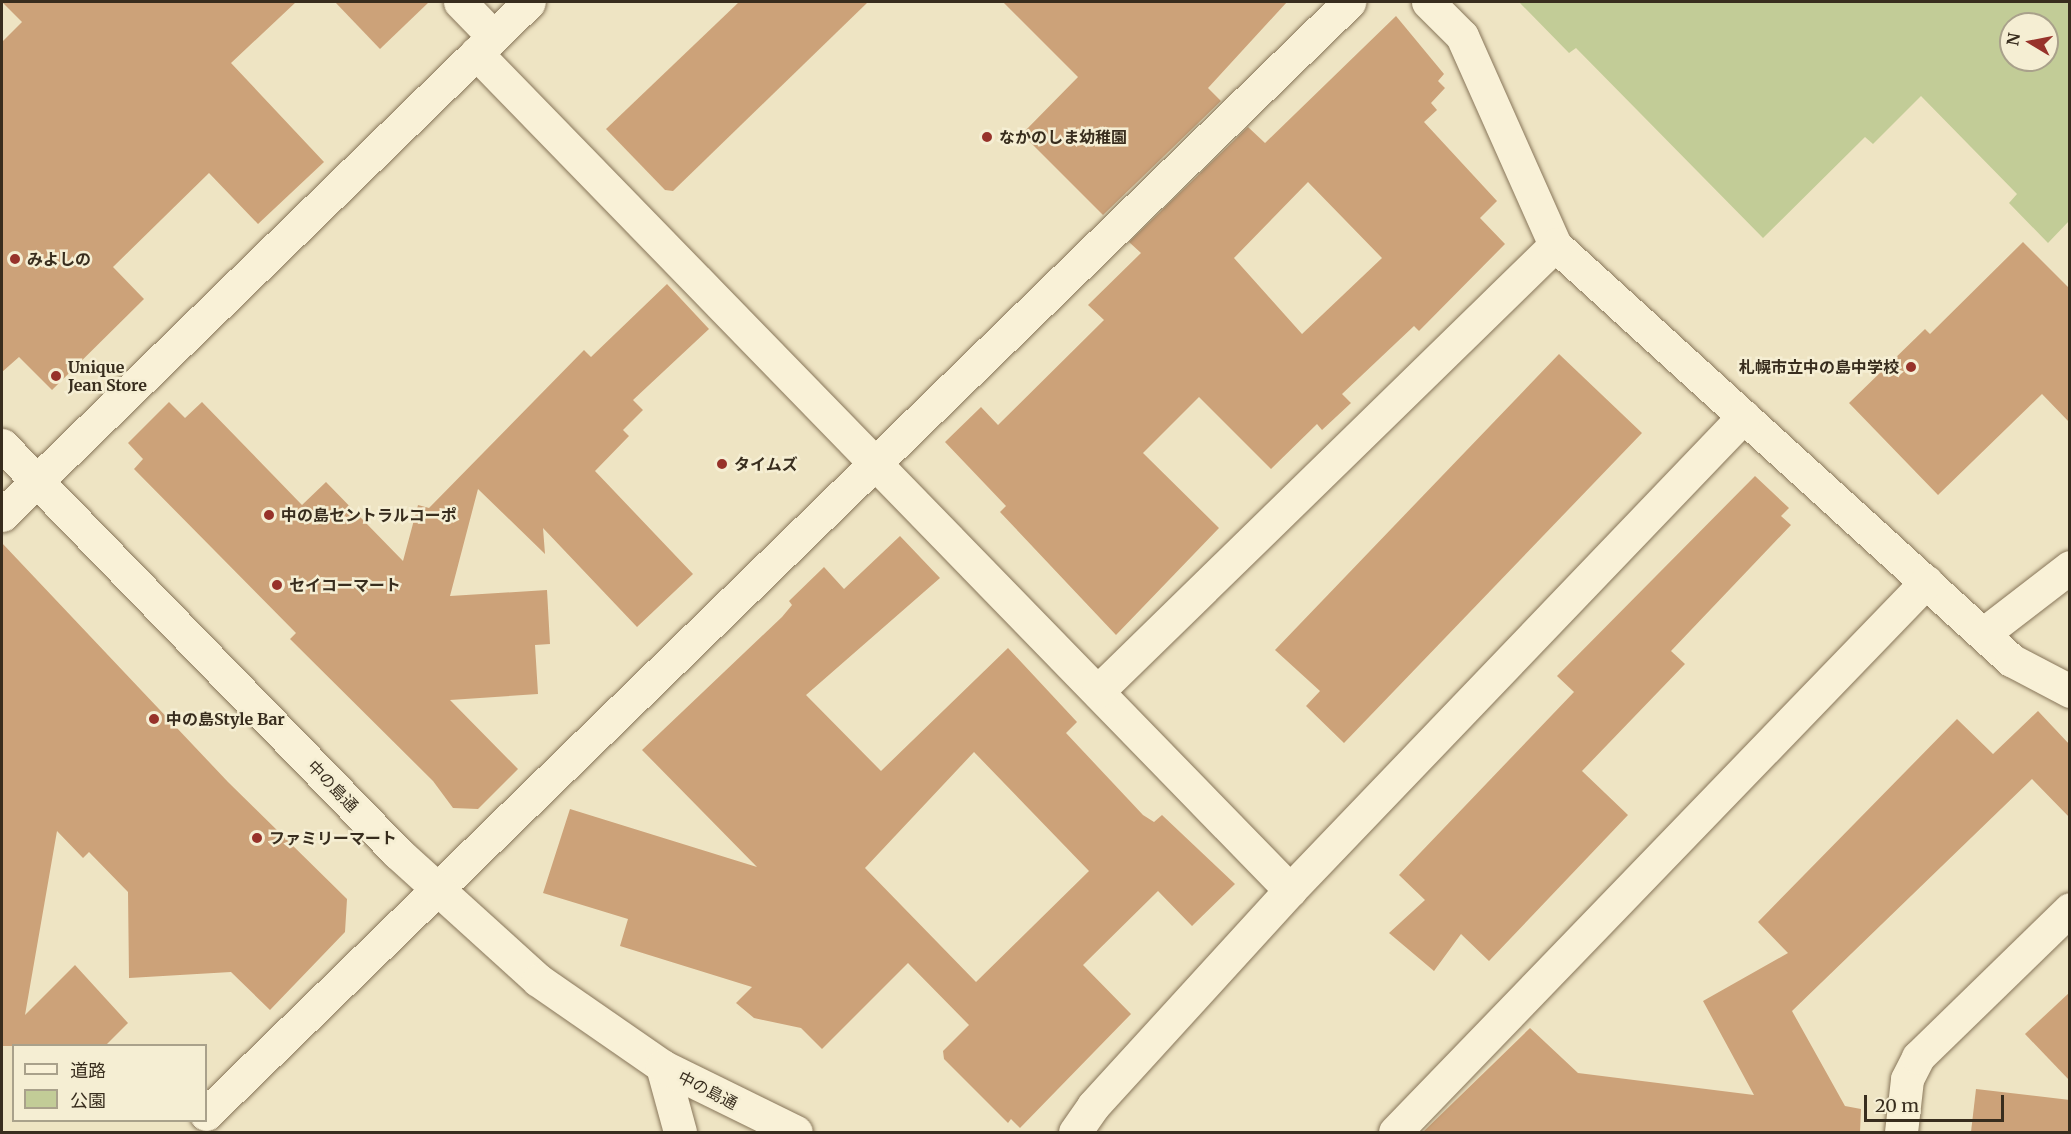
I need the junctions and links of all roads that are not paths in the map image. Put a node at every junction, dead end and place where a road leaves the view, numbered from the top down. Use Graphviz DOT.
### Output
graph roads {
  1 [pos="460,2"];
  2 [pos="529,2"];
  3 [pos="1349,2"];
  4 [pos="1428,2"];
  5 [pos="485,45"];
  6 [pos="1555,245"];
  7 [pos="1744,416"];
  8 [pos="2,445"];
  9 [pos="874,461"];
  10 [pos="37,482"];
  11 [pos="2,515"];
  12 [pos="2070,567"];
  13 [pos="1926,582"];
  14 [pos="1983,634"];
  15 [pos="1098,691"];
  16 [pos="2070,691"];
  17 [pos="436,889"];
  18 [pos="1290,890"];
  19 [pos="2070,909"];
  20 [pos="662,1066"];
  21 [pos="207,1113"];
  22 [pos="680,1132"];
  23 [pos="796,1132"];
  24 [pos="1075,1132"];
  25 [pos="1395,1132"];
  26 [pos="1901,1132"];
  1 -- 5 [label="street"];
  2 -- 5 [label="street"];
  3 -- 9 [label="street"];
  4 -- 6 [label="street"];
  5 -- 9 [label="street"];
  5 -- 10 [label="street"];
  6 -- 7 [label="street"];
  6 -- 15 [label="street"];
  7 -- 13 [label="street"];
  7 -- 18 [label="street"];
  8 -- 10 [label="street, 中の島通"];
  9 -- 15 [label="street"];
  9 -- 17 [label="street"];
  10 -- 11 [label="street"];
  10 -- 17 [label="street, 中の島通"];
  12 -- 14 [label="street"];
  13 -- 14 [label="street"];
  13 -- 25 [label="street"];
  14 -- 16 [label="street"];
  15 -- 18 [label="street"];
  17 -- 20 [label="street, 中の島通"];
  17 -- 21 [label="street"];
  18 -- 24 [label="street"];
  19 -- 26 [label="street"];
  20 -- 22 [label="street"];
  20 -- 23 [label="street, 中の島通"];
}
